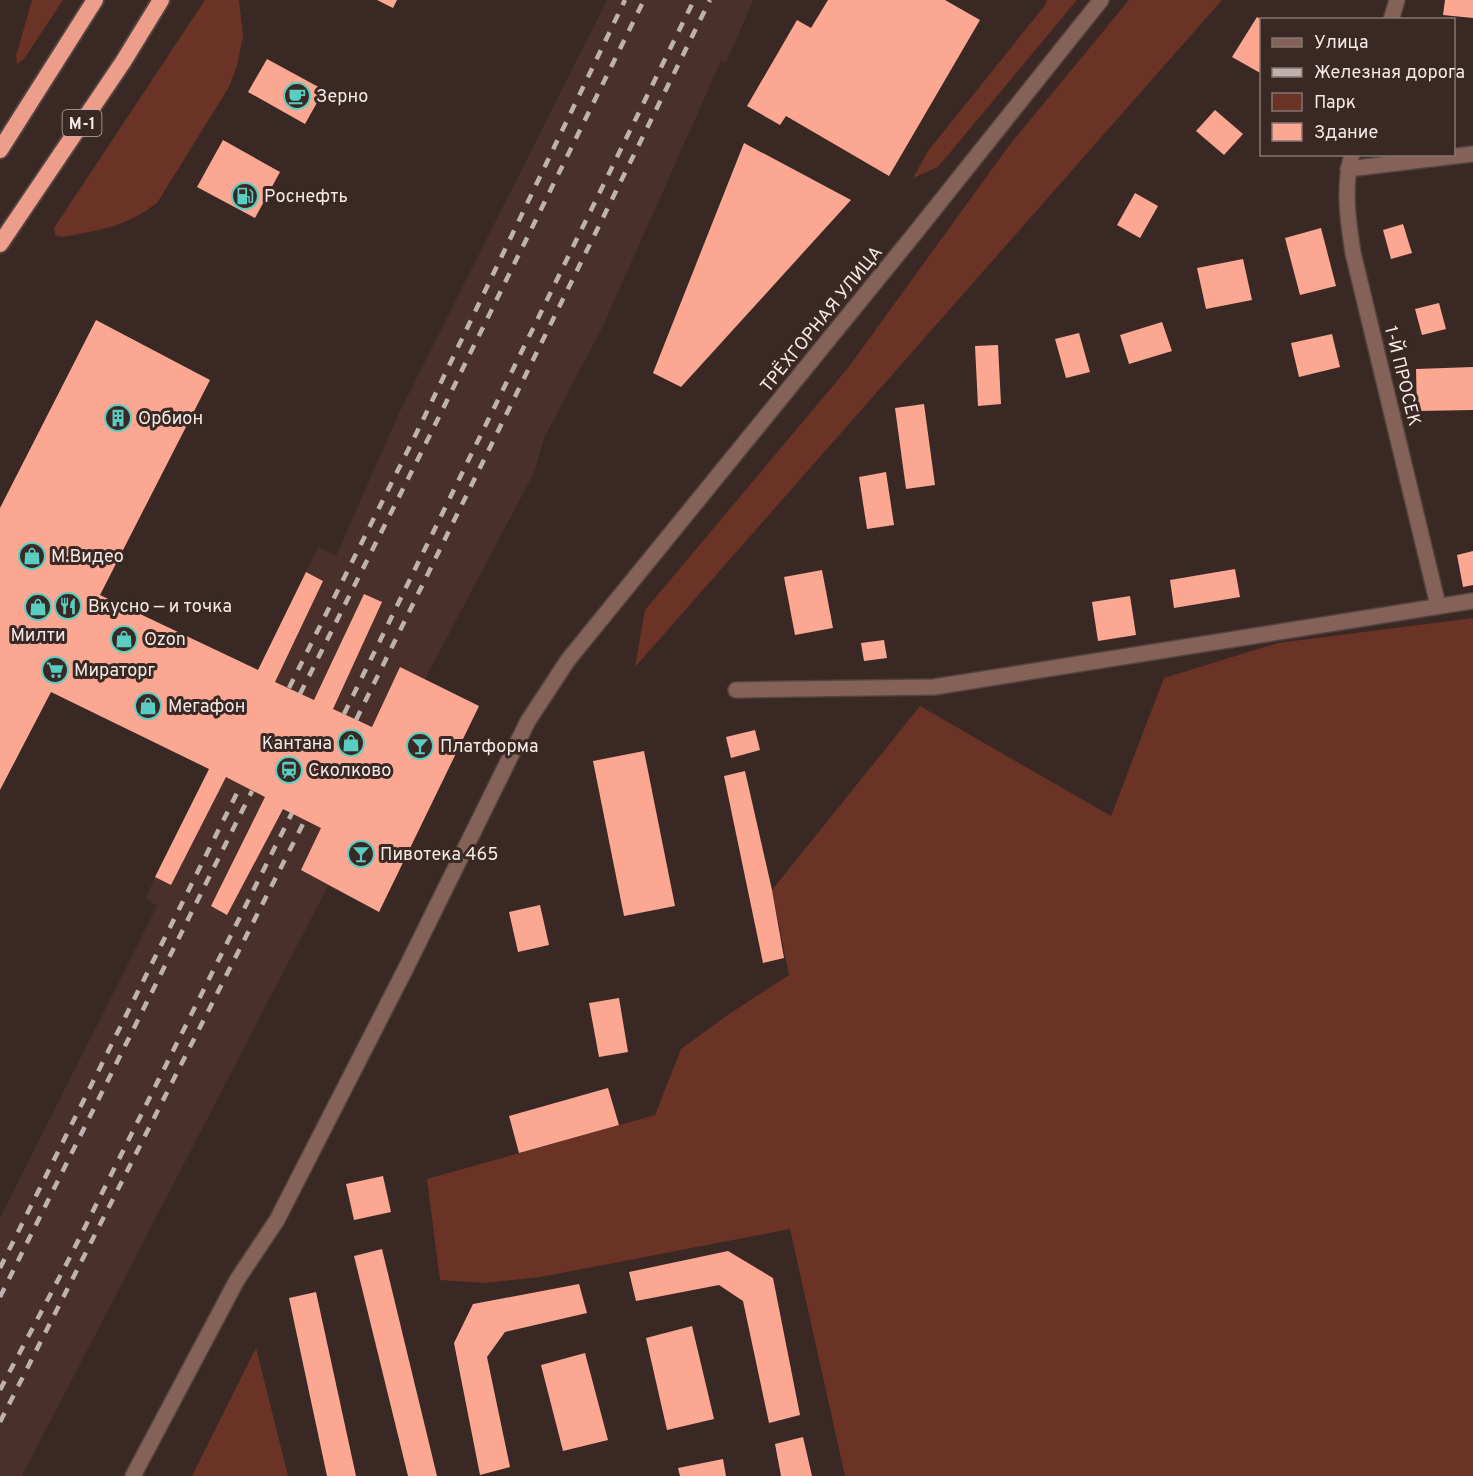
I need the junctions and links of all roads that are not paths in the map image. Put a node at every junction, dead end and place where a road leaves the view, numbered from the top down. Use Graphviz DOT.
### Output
graph roads {
  1 [pos="95,0"];
  2 [pos="161,0"];
  3 [pos="1101,0"];
  4 [pos="1397,0"];
  5 [pos="1392,18"];
  6 [pos="0,150"];
  7 [pos="1473,154"];
  8 [pos="1455,155"];
  9 [pos="1442,156"];
  10 [pos="1350,162"];
  11 [pos="0,244"];
  12 [pos="1473,601"];
  13 [pos="1438,605"];
  14 [pos="736,690"];
  15 [pos="133,1476"];
  1 -- 6 [label="highway"];
  2 -- 11 [label="highway, М-1"];
  3 -- 15 [label="street, ТРЁХГОРНАЯ УЛИЦА"];
  4 -- 5 [label="street"];
  7 -- 8 [label="street"];
  9 -- 10 [label="street"];
  10 -- 13 [label="street, 1-Й ПРОСЕК"];
  12 -- 13 [label="street"];
  13 -- 14 [label="street"];
}
